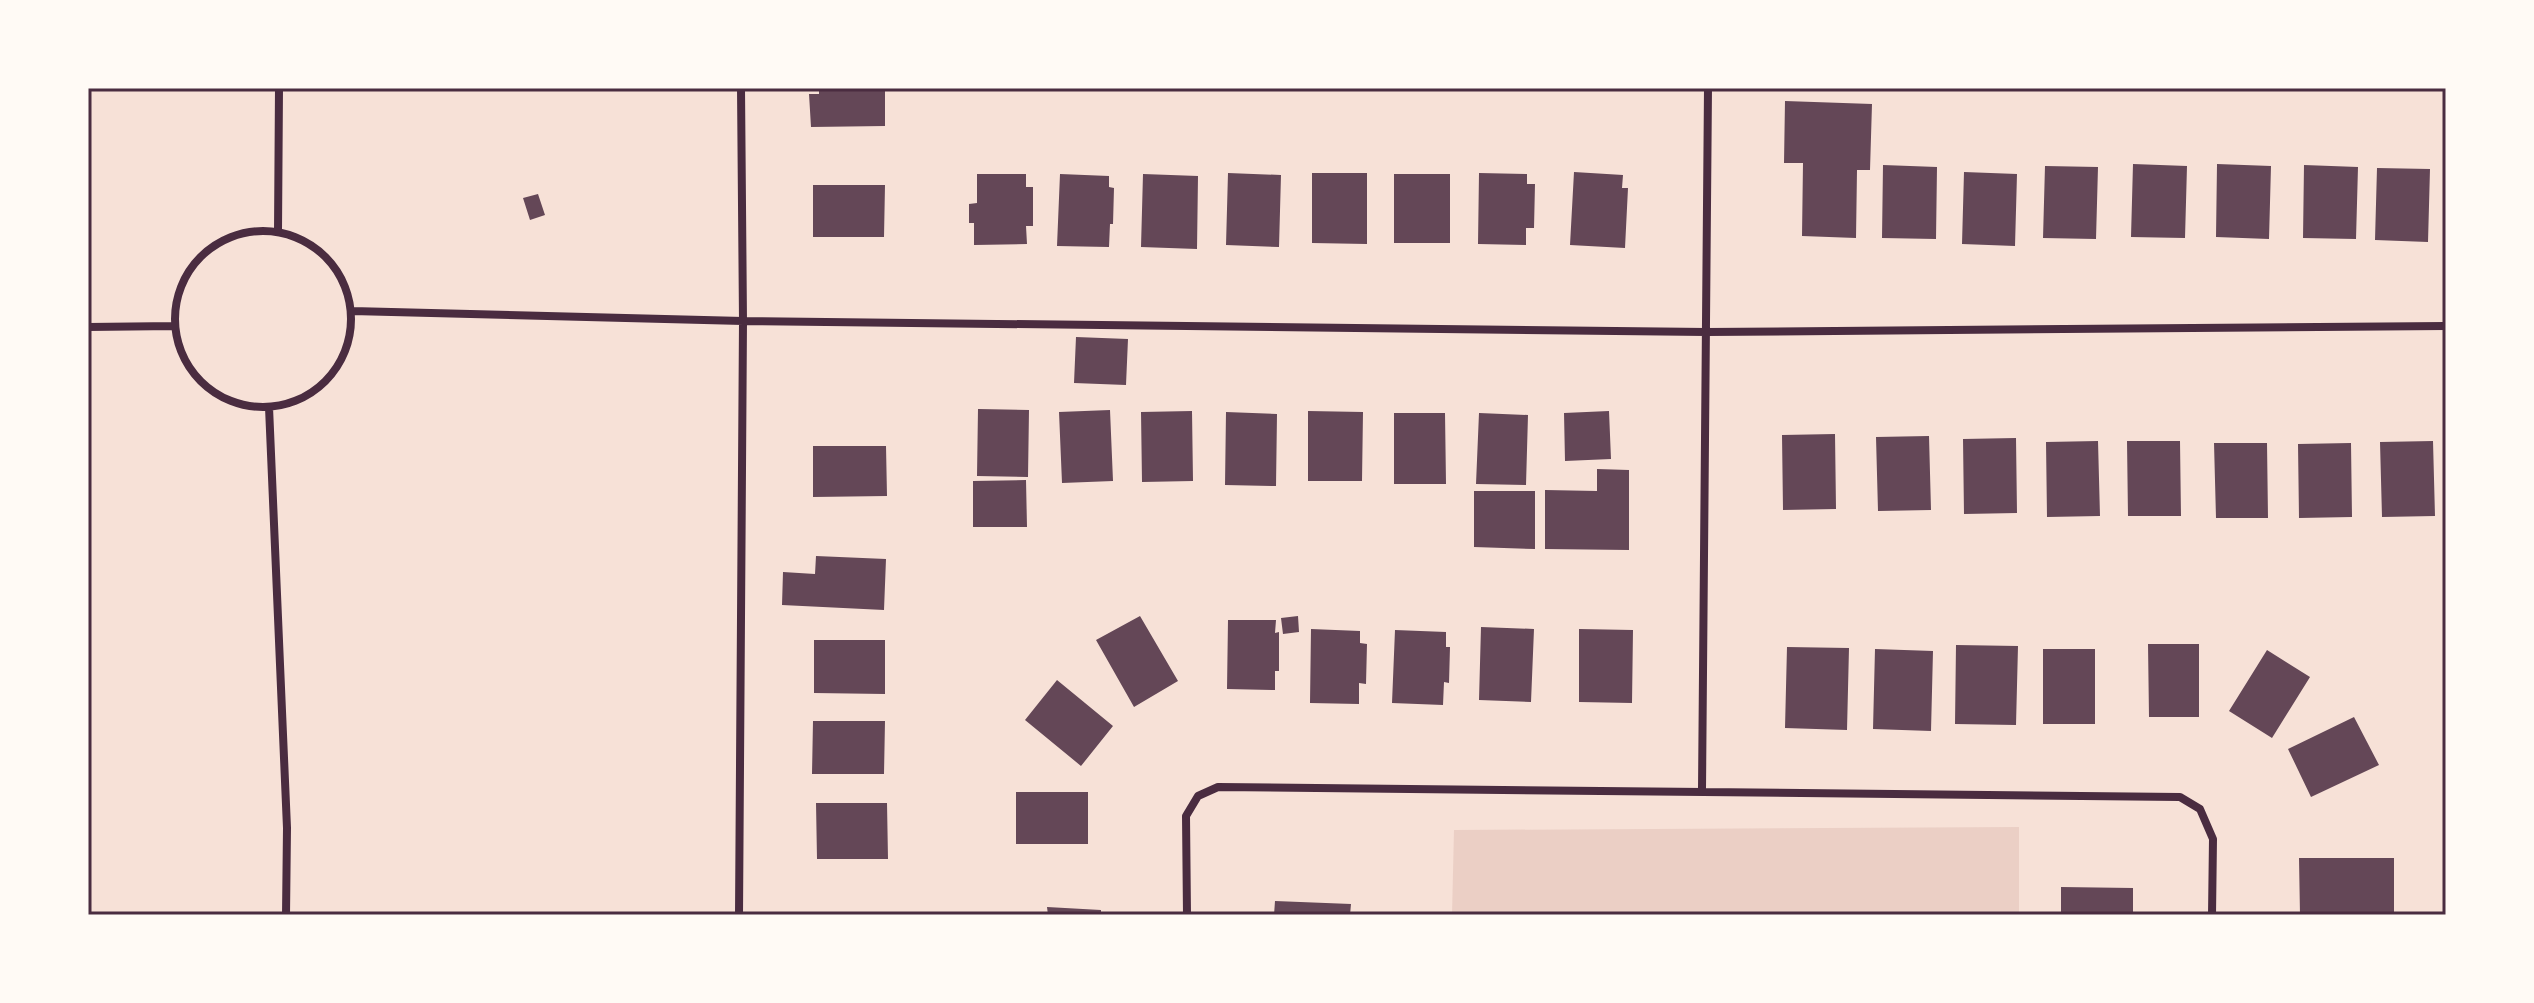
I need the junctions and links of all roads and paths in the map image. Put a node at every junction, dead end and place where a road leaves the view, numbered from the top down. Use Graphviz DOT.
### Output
graph roads {
  1 [pos="279,88"];
  2 [pos="741,88"];
  3 [pos="1708,88"];
  4 [pos="278,231"];
  5 [pos="352,311"];
  6 [pos="743,321"];
  7 [pos="175,326"];
  8 [pos="2446,326"];
  9 [pos="88,327"];
  10 [pos="1706,332"];
  11 [pos="269,407"];
  12 [pos="1702,790"];
  13 [pos="286,915"];
  14 [pos="739,915"];
  15 [pos="1187,915"];
  16 [pos="2212,915"];
  1 -- 4 [label="street"];
  2 -- 6 [label="street"];
  3 -- 10 [label="street"];
  4 -- 5 [label="street"];
  4 -- 7 [label="street"];
  5 -- 6 [label="street"];
  5 -- 11 [label="street"];
  6 -- 10 [label="street"];
  6 -- 14 [label="street"];
  7 -- 9 [label="street"];
  7 -- 11 [label="street"];
  8 -- 10 [label="street"];
  10 -- 12 [label="street"];
  11 -- 13 [label="street"];
  12 -- 15 [label="street"];
  12 -- 16 [label="street"];
}
